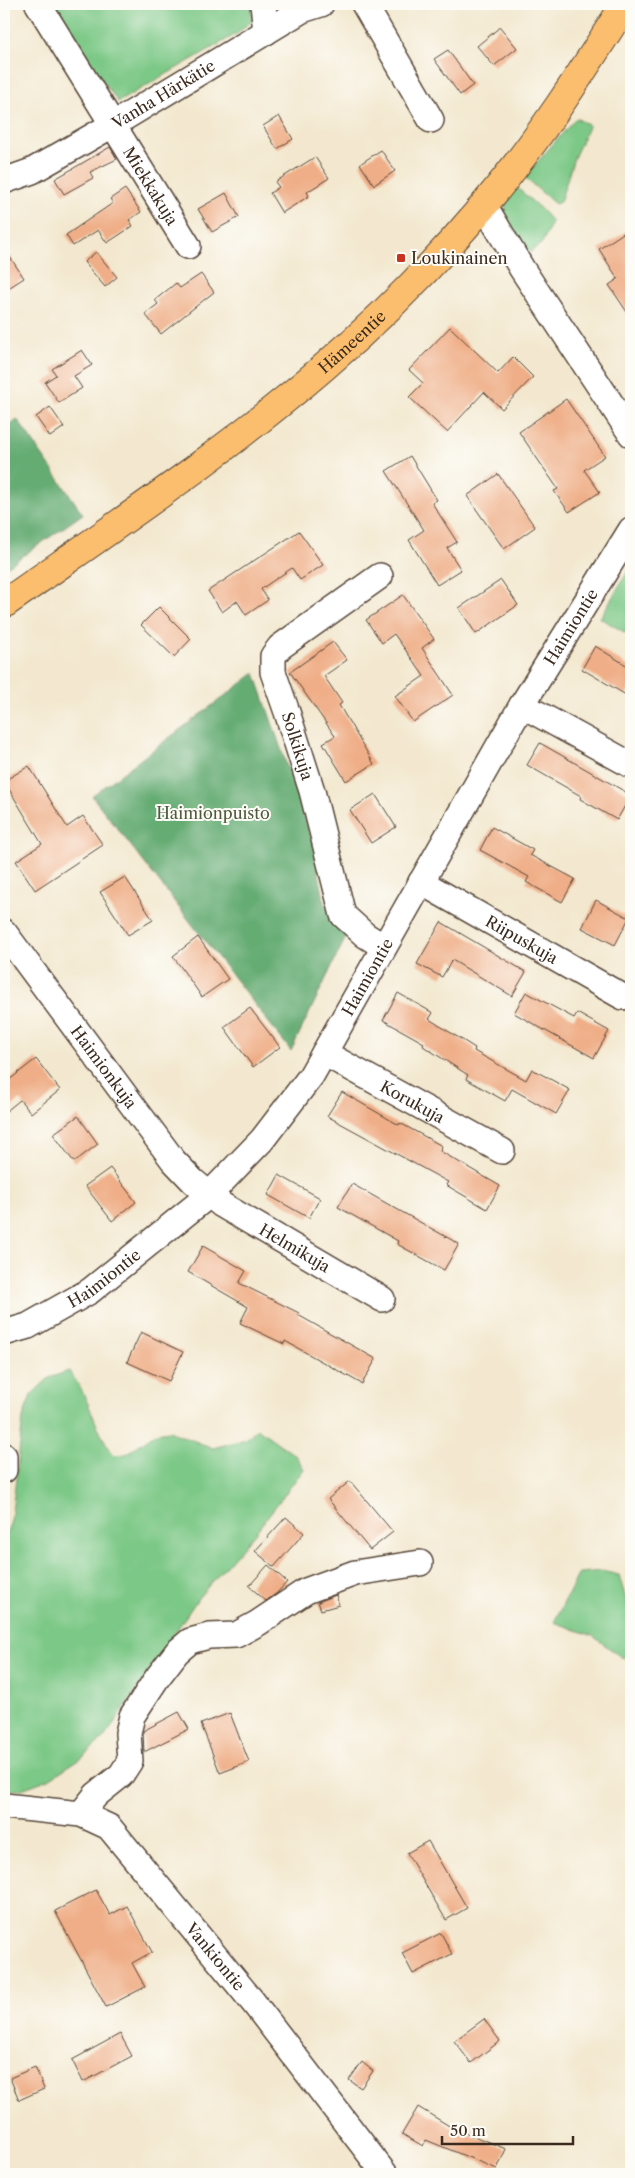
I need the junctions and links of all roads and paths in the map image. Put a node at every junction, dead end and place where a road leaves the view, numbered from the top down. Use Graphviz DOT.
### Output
graph roads {
  1 [pos="38,4"];
  2 [pos="263,4"];
  3 [pos="321,4"];
  4 [pos="364,4"];
  5 [pos="625,4"];
  6 [pos="266,32"];
  7 [pos="431,120"];
  8 [pos="114,124"];
  9 [pos="4,181"];
  10 [pos="484,205"];
  11 [pos="188,246"];
  12 [pos="631,434"];
  13 [pos="631,530"];
  14 [pos="380,576"];
  15 [pos="4,604"];
  16 [pos="522,705"];
  17 [pos="631,765"];
  18 [pos="421,882"];
  19 [pos="4,932"];
  20 [pos="384,947"];
  21 [pos="623,997"];
  22 [pos="324,1053"];
  23 [pos="502,1151"];
  24 [pos="209,1195"];
  25 [pos="382,1299"];
  26 [pos="4,1333"];
  27 [pos="4,1456"];
  28 [pos="4,1470"];
  29 [pos="420,1563"];
  30 [pos="4,1806"];
  31 [pos="81,1814"];
  32 [pos="385,2174"];
  1 -- 8 [label="street, Miekkakuja"];
  2 -- 6 [label="street"];
  3 -- 6 [label="street, Vanha Härkätie"];
  4 -- 7 [label="street"];
  5 -- 10 [label="highway, Hämeentie"];
  6 -- 8 [label="street, Vanha Härkätie"];
  8 -- 9 [label="street, Vanha Härkätie"];
  8 -- 11 [label="street, Miekkakuja"];
  10 -- 12 [label="street"];
  10 -- 15 [label="highway, Hämeentie"];
  13 -- 16 [label="street, Haimiontie"];
  14 -- 20 [label="street, Solkikuja"];
  16 -- 17 [label="street"];
  16 -- 18 [label="street, Haimiontie"];
  18 -- 20 [label="street, Haimiontie"];
  18 -- 21 [label="street, Riipuskuja"];
  19 -- 24 [label="street, Haimionkuja"];
  20 -- 22 [label="street, Haimiontie"];
  22 -- 23 [label="street, Korukuja"];
  22 -- 24 [label="street, Haimiontie"];
  24 -- 25 [label="street, Helmikuja"];
  24 -- 26 [label="street, Haimiontie"];
  27 -- 28 [label="street"];
  29 -- 31 [label="street"];
  30 -- 31 [label="street, Vankiontie"];
  31 -- 32 [label="street, Vankiontie"];
}
